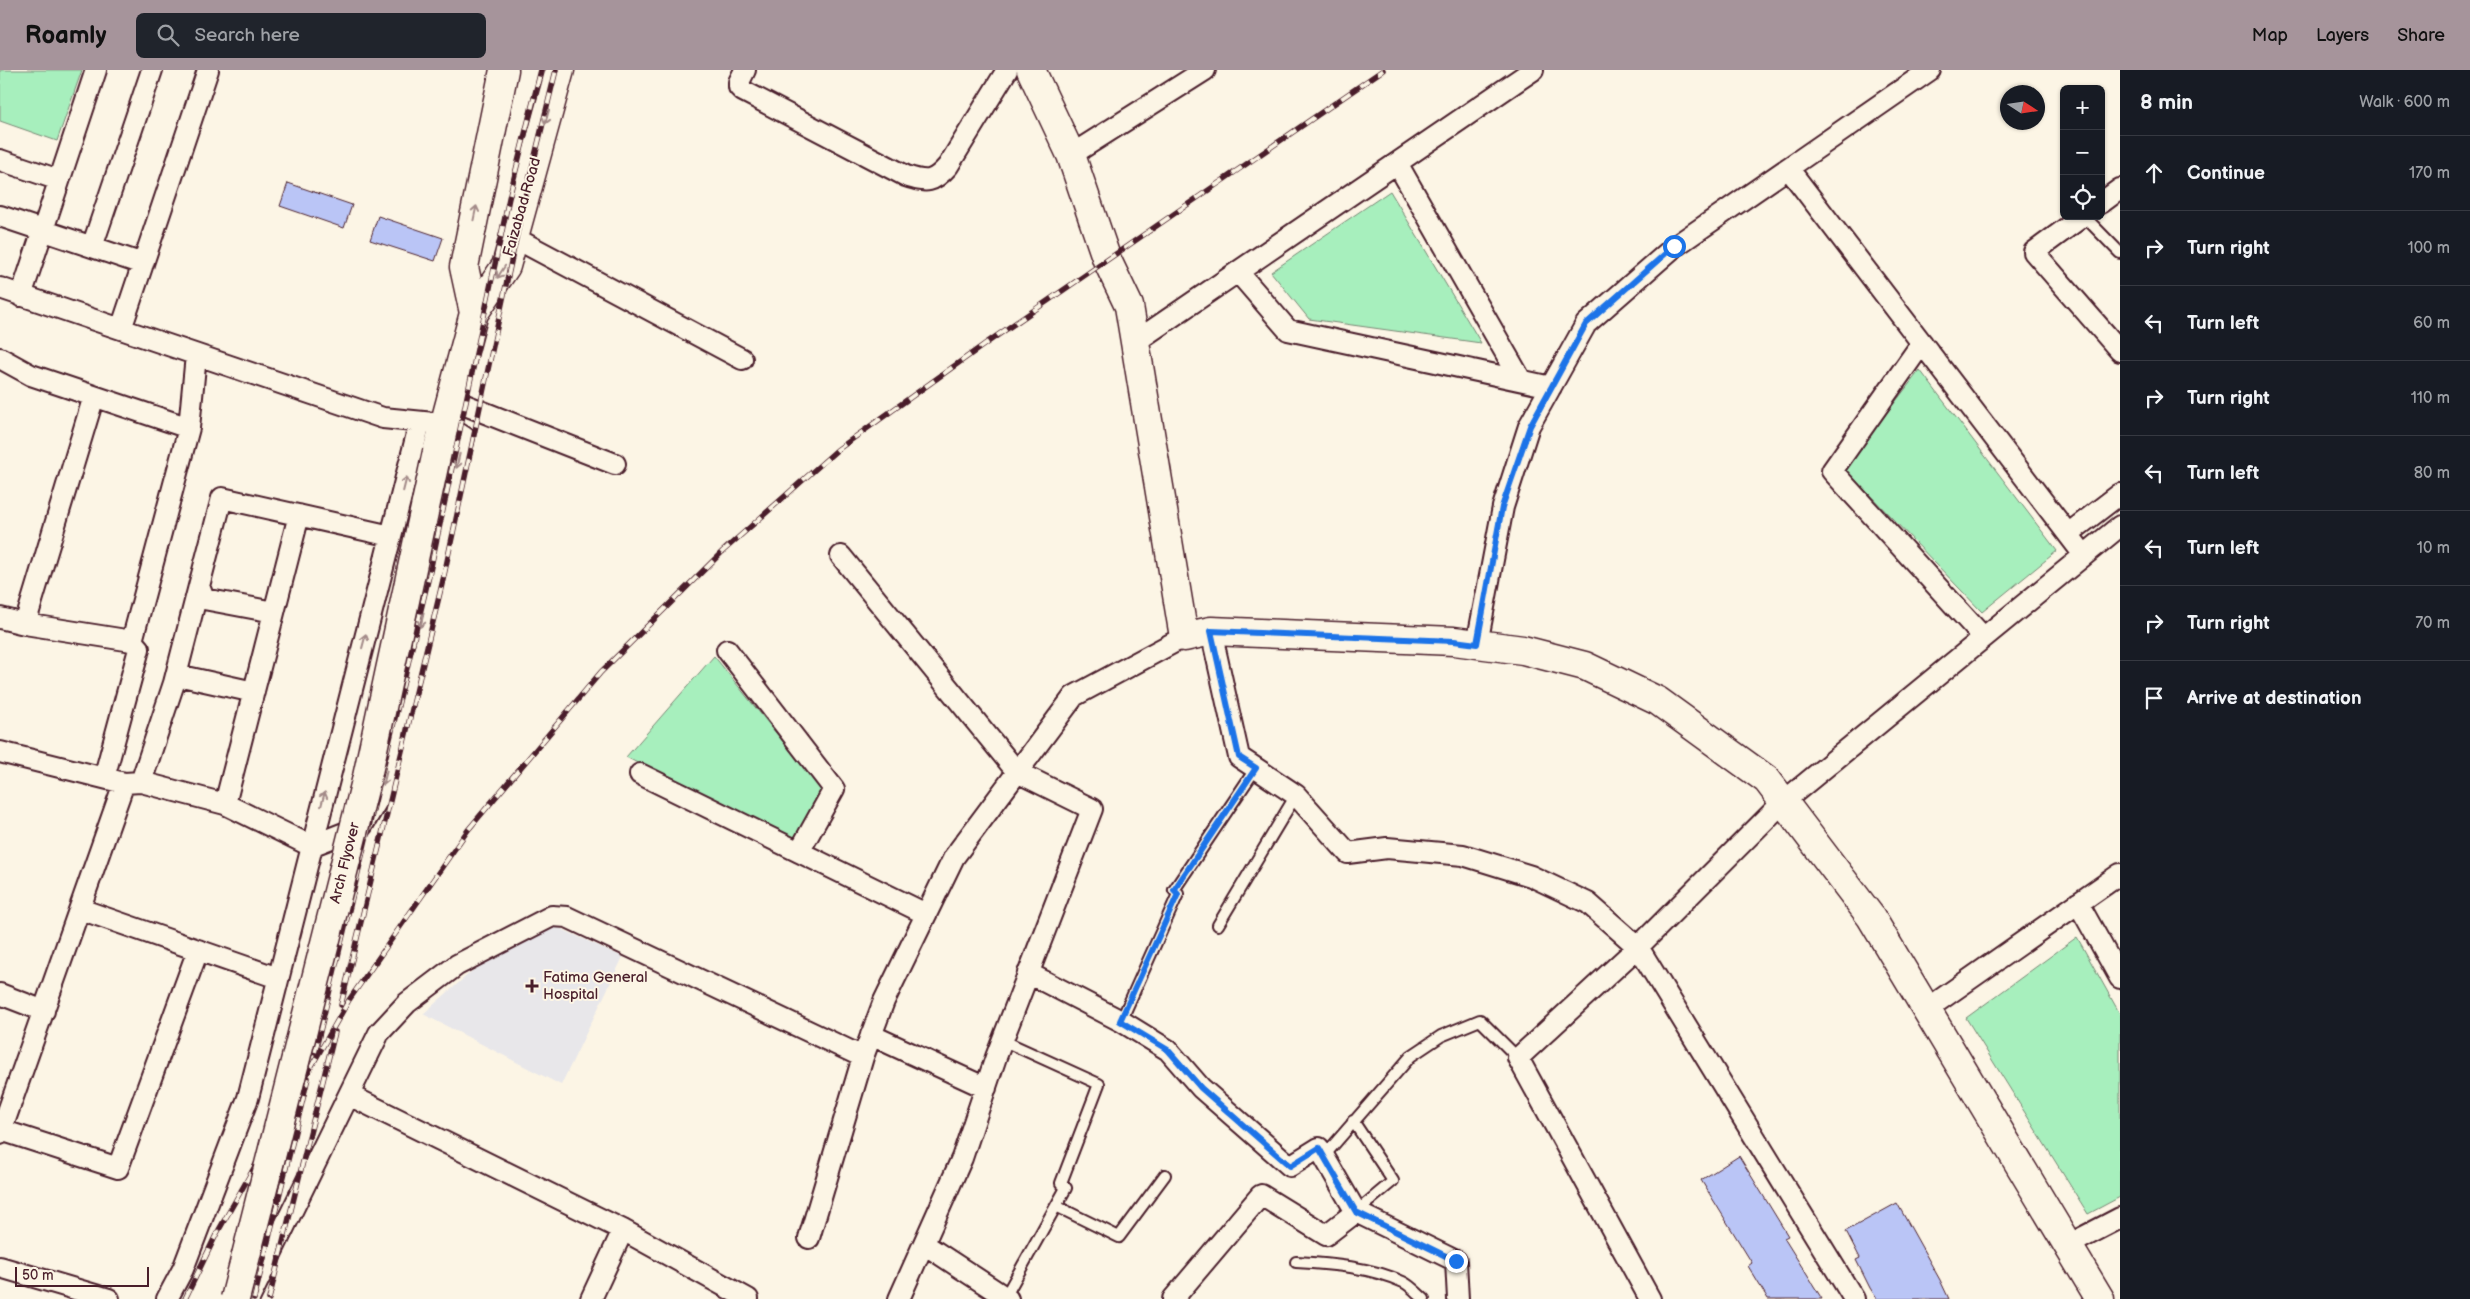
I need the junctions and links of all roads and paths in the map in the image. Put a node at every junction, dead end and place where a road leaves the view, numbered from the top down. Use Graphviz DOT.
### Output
graph roads {
  1 [pos="96,70"];
  2 [pos="152,70"];
  3 [pos="208,70"];
  4 [pos="504,70"];
  5 [pos="560,70"];
  6 [pos="745,70"];
  7 [pos="1007,70"];
  8 [pos="1031,70"];
  9 [pos="1205,70"];
  10 [pos="1533,70"];
  11 [pos="1930,70"];
  12 [pos="1071,154"];
  13 [pos="0,160"];
  14 [pos="1397,163"];
  15 [pos="1788,168"];
  16 [pos="59,180"];
  17 [pos="2120,189"];
  18 [pos="2105,200"];
  19 [pos="0,216"];
  20 [pos="2078,220"];
  21 [pos="2087,220"];
  22 [pos="43,230"];
  23 [pos="513,237"];
  24 [pos="92,247"];
  25 [pos="2120,253"];
  26 [pos="143,264"];
  27 [pos="1238,272"];
  28 [pos="0,288"];
  29 [pos="21,296"];
  30 [pos="474,313"];
  31 [pos="121,329"];
  32 [pos="1135,342"];
  33 [pos="1922,343"];
  34 [pos="2120,351"];
  35 [pos="196,355"];
  36 [pos="0,358"];
  37 [pos="742,359"];
  38 [pos="1522,380"];
  39 [pos="1551,387"];
  40 [pos="94,396"];
  41 [pos="438,415"];
  42 [pos="189,428"];
  43 [pos="615,464"];
  44 [pos="2120,494"];
  45 [pos="298,515"];
  46 [pos="2120,526"];
  47 [pos="2068,534"];
  48 [pos="391,536"];
  49 [pos="2084,555"];
  50 [pos="841,556"];
  51 [pos="199,586"];
  52 [pos="274,612"];
  53 [pos="0,618"];
  54 [pos="24,624"];
  55 [pos="1211,631"];
  56 [pos="1184,637"];
  57 [pos="1984,638"];
  58 [pos="132,641"];
  59 [pos="1477,644"];
  60 [pos="727,650"];
  61 [pos="174,683"];
  62 [pos="254,692"];
  63 [pos="0,752"];
  64 [pos="1256,768"];
  65 [pos="1017,772"];
  66 [pos="640,774"];
  67 [pos="123,781"];
  68 [pos="1296,795"];
  69 [pos="1783,802"];
  70 [pos="225,804"];
  71 [pos="311,846"];
  72 [pos="800,852"];
  73 [pos="2120,874"];
  74 [pos="2078,903"];
  75 [pos="80,909"];
  76 [pos="926,914"];
  77 [pos="1218,925"];
  78 [pos="1638,947"];
  79 [pos="198,950"];
  80 [pos="1028,974"];
  81 [pos="278,978"];
  82 [pos="2120,978"];
  83 [pos="0,994"];
  84 [pos="1926,1010"];
  85 [pos="44,1011"];
  86 [pos="1120,1021"];
  87 [pos="871,1035"];
  88 [pos="1002,1040"];
  89 [pos="863,1057"];
  90 [pos="1518,1058"];
  91 [pos="986,1087"];
  92 [pos="349,1095"];
  93 [pos="1353,1121"];
  94 [pos="1,1132"];
  95 [pos="1324,1156"];
  96 [pos="1165,1175"];
  97 [pos="1056,1206"];
  98 [pos="1356,1212"];
  99 [pos="2120,1218"];
  100 [pos="623,1230"];
  101 [pos="809,1238"];
  102 [pos="924,1244"];
  103 [pos="2068,1246"];
  104 [pos="1296,1262"];
  105 [pos="0,1267"];
  106 [pos="57,1292"];
  107 [pos="1006,1298"];
  108 [pos="109,1299"];
  109 [pos="167,1299"];
  110 [pos="235,1299"];
  111 [pos="249,1299"];
  112 [pos="591,1299"];
  113 [pos="748,1299"];
  114 [pos="899,1299"];
  115 [pos="1174,1299"];
  116 [pos="1424,1299"];
  117 [pos="1458,1299"];
  118 [pos="1650,1299"];
  119 [pos="1854,1299"];
  120 [pos="2100,1299"];
  1 -- 16 [label="street"];
  2 -- 24 [label="street"];
  3 -- 26 [label="street"];
  30 -- 4 [label="street, one-way"];
  5 -- 23 [label="street, Faizabad Road, one-way"];
  6 -- 7 [label="street"];
  8 -- 12 [label="street"];
  9 -- 12 [label="street"];
  10 -- 14 [label="street"];
  11 -- 15 [label="street"];
  12 -- 32 [label="street"];
  13 -- 16 [label="street"];
  14 -- 27 [label="street"];
  14 -- 38 [label="street"];
  15 -- 33 [label="street"];
  15 -- 39 [label="street"];
  16 -- 22 [label="street"];
  17 -- 18 [label="street"];
  19 -- 22 [label="street"];
  20 -- 34 [label="street"];
  21 -- 25 [label="lane"];
  22 -- 24 [label="street"];
  22 -- 29 [label="street"];
  23 -- 30 [label="street, Faizabad Road, one-way"];
  23 -- 37 [label="street"];
  24 -- 26 [label="street"];
  26 -- 31 [label="street"];
  27 -- 32 [label="street"];
  27 -- 38 [label="street"];
  28 -- 29 [label="street"];
  29 -- 31 [label="street"];
  30 -- 41 [label="street, Faizabad Road"];
  31 -- 35 [label="street"];
  32 -- 56 [label="street"];
  33 -- 47 [label="street"];
  33 -- 57 [label="street"];
  35 -- 41 [label="street"];
  35 -- 42 [label="street"];
  36 -- 40 [label="street"];
  38 -- 39 [label="street"];
  39 -- 59 [label="street"];
  40 -- 42 [label="street"];
  40 -- 54 [label="street"];
  41 -- 43 [label="street"];
  48 -- 41 [label="street, one-way"];
  41 -- 71 [label="street, one-way"];
  41 -- 110 [label="street, Arch Flyover, bridge"];
  42 -- 58 [label="street"];
  44 -- 47 [label="street"];
  45 -- 48 [label="street"];
  45 -- 51 [label="street"];
  45 -- 52 [label="street"];
  46 -- 49 [label="street"];
  47 -- 49 [label="street"];
  71 -- 48 [label="street, one-way"];
  49 -- 57 [label="street"];
  50 -- 65 [label="street"];
  51 -- 52 [label="street"];
  51 -- 61 [label="street"];
  52 -- 62 [label="street"];
  53 -- 54 [label="street"];
  54 -- 58 [label="street"];
  55 -- 56 [label="street"];
  55 -- 59 [label="street"];
  55 -- 64 [label="street"];
  56 -- 65 [label="street"];
  57 -- 69 [label="street"];
  58 -- 67 [label="street"];
  59 -- 69 [label="street"];
  60 -- 72 [label="street"];
  61 -- 62 [label="street"];
  61 -- 67 [label="street"];
  62 -- 70 [label="street"];
  63 -- 67 [label="street"];
  64 -- 68 [label="street"];
  64 -- 86 [label="lane"];
  65 -- 76 [label="street"];
  65 -- 80 [label="street"];
  66 -- 72 [label="street"];
  67 -- 70 [label="street"];
  67 -- 75 [label="street"];
  68 -- 77 [label="lane"];
  68 -- 78 [label="street"];
  69 -- 78 [label="street"];
  69 -- 84 [label="street"];
  70 -- 71 [label="street"];
  71 -- 81 [label="street"];
  72 -- 76 [label="street"];
  73 -- 74 [label="street"];
  74 -- 82 [label="street"];
  74 -- 84 [label="street"];
  75 -- 79 [label="street"];
  75 -- 85 [label="street"];
  76 -- 87 [label="street"];
  78 -- 90 [label="street"];
  78 -- 119 [label="street"];
  79 -- 81 [label="street"];
  79 -- 94 [label="street"];
  80 -- 86 [label="street"];
  80 -- 88 [label="street"];
  81 -- 109 [label="street"];
  83 -- 85 [label="street"];
  84 -- 103 [label="street"];
  85 -- 94 [label="street"];
  86 -- 95 [label="street"];
  87 -- 89 [label="street"];
  87 -- 91 [label="street"];
  88 -- 91 [label="street"];
  88 -- 97 [label="lane"];
  89 -- 92 [label="street"];
  89 -- 101 [label="street"];
  90 -- 93 [label="lane"];
  90 -- 118 [label="street"];
  91 -- 102 [label="street"];
  92 -- 100 [label="street"];
  92 -- 111 [label="street"];
  93 -- 95 [label="lane"];
  93 -- 98 [label="lane"];
  95 -- 98 [label="street"];
  96 -- 97 [label="lane"];
  97 -- 107 [label="lane"];
  98 -- 115 [label="street"];
  98 -- 117 [label="street"];
  99 -- 103 [label="street"];
  100 -- 112 [label="street"];
  100 -- 113 [label="street"];
  102 -- 107 [label="street"];
  102 -- 114 [label="street"];
  103 -- 120 [label="street"];
  104 -- 116 [label="lane"];
  105 -- 106 [label="street"];
  106 -- 108 [label="street"];
}
